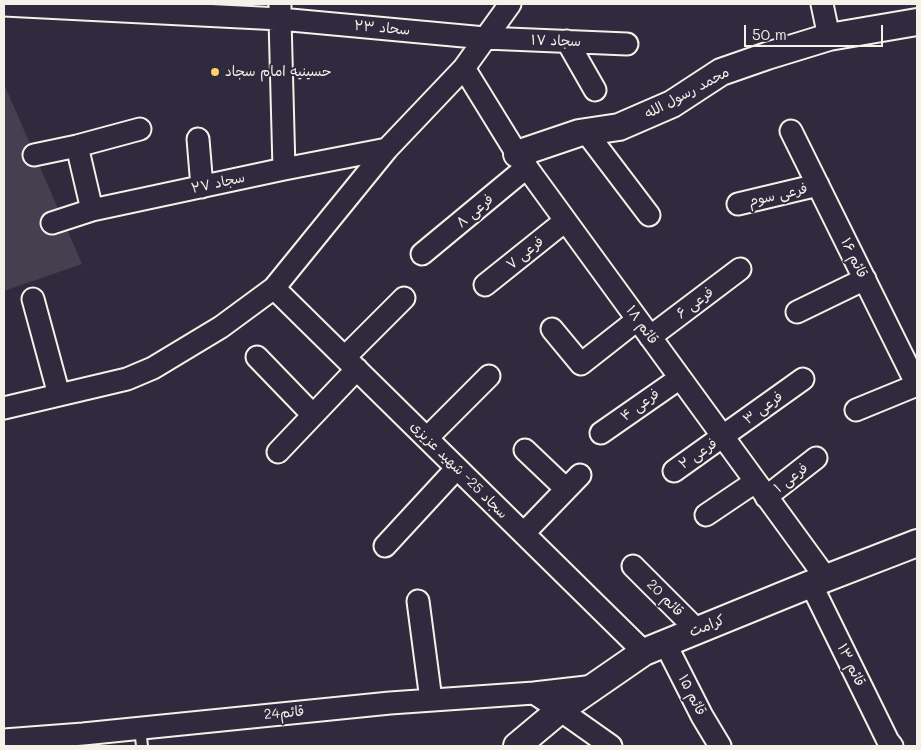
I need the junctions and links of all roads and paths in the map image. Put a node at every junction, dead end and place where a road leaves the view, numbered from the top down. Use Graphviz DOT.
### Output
graph roads {
  1 [pos="510,4"];
  2 [pos="822,4"];
  3 [pos="4,5"];
  4 [pos="34,5"];
  5 [pos="280,11"];
  6 [pos="917,22"];
  7 [pos="829,37"];
  8 [pos="485,38"];
  9 [pos="567,41"];
  10 [pos="626,44"];
  11 [pos="464,68"];
  12 [pos="595,90"];
  13 [pos="140,129"];
  14 [pos="791,131"];
  15 [pos="586,132"];
  16 [pos="198,139"];
  17 [pos="77,146"];
  18 [pos="387,149"];
  19 [pos="34,155"];
  20 [pos="522,160"];
  21 [pos="284,169"];
  22 [pos="202,186"];
  23 [pos="818,186"];
  24 [pos="738,204"];
  25 [pos="92,210"];
  26 [pos="649,215"];
  27 [pos="565,220"];
  28 [pos="52,223"];
  29 [pos="422,254"];
  30 [pos="740,270"];
  31 [pos="865,280"];
  32 [pos="485,286"];
  33 [pos="274,288"];
  34 [pos="404,298"];
  35 [pos="34,300"];
  36 [pos="797,312"];
  37 [pos="638,320"];
  38 [pos="552,329"];
  39 [pos="650,337"];
  40 [pos="257,357"];
  41 [pos="351,363"];
  42 [pos="489,376"];
  43 [pos="680,378"];
  44 [pos="804,379"];
  45 [pos="917,385"];
  46 [pos="59,395"];
  47 [pos="4,408"];
  48 [pos="856,410"];
  49 [pos="314,415"];
  50 [pos="601,434"];
  51 [pos="723,437"];
  52 [pos="427,438"];
  53 [pos="525,450"];
  54 [pos="278,452"];
  55 [pos="816,458"];
  56 [pos="457,468"];
  57 [pos="674,471"];
  58 [pos="761,489"];
  59 [pos="706,515"];
  60 [pos="524,533"];
  61 [pos="917,543"];
  62 [pos="385,546"];
  63 [pos="633,566"];
  64 [pos="818,581"];
  65 [pos="418,601"];
  66 [pos="696,630"];
  67 [pos="654,647"];
  68 [pos="595,686"];
  69 [pos="534,693"];
  70 [pos="431,700"];
  71 [pos="560,710"];
  72 [pos="141,737"];
  73 [pos="4,740"];
  74 [pos="49,741"];
  75 [pos="517,746"];
  76 [pos="611,746"];
  77 [pos="720,746"];
  78 [pos="892,746"];
  1 -- 8 [label="street"];
  2 -- 7 [label="street"];
  3 -- 4 [label="street, سحاد ۲۳"];
  4 -- 5 [label="street, سحاد ۲۳"];
  5 -- 8 [label="street, سحاد ۲۳"];
  5 -- 21 [label="street"];
  6 -- 7 [label="street, محمد رسول الله"];
  7 -- 15 [label="street, محمد رسول الله"];
  8 -- 9 [label="street, سجاد ۱۷"];
  8 -- 11 [label="street"];
  9 -- 10 [label="street, سجاد ۱۷"];
  9 -- 12 [label="street"];
  11 -- 18 [label="street"];
  11 -- 20 [label="street, قائم ۱۸"];
  13 -- 17 [label="street"];
  14 -- 23 [label="street, قائم ۱۶"];
  15 -- 20 [label="street, محمد رسول الله"];
  15 -- 26 [label="street"];
  16 -- 22 [label="street"];
  17 -- 19 [label="street"];
  17 -- 25 [label="street"];
  18 -- 21 [label="street, سجاد ۲۷"];
  18 -- 33 [label="street"];
  20 -- 27 [label="street, قائم ۱۸"];
  20 -- 29 [label="street, فرعی ۸"];
  21 -- 22 [label="street, سجاد ۲۷"];
  22 -- 25 [label="street, سجاد ۲۷"];
  23 -- 24 [label="street, فرعی سوم"];
  23 -- 31 [label="street, قائم ۱۶"];
  25 -- 28 [label="street, سجاد ۲۷"];
  27 -- 32 [label="street, فرعی ۷"];
  27 -- 37 [label="street, قائم ۱۸"];
  30 -- 39 [label="street, فرعی ۶"];
  31 -- 36 [label="street"];
  31 -- 45 [label="street, قائم ۱۶"];
  33 -- 41 [label="street, سجاد 25- شهید عزیزی"];
  33 -- 46 [label="street"];
  34 -- 41 [label="street"];
  35 -- 46 [label="street"];
  37 -- 38 [label="street"];
  37 -- 39 [label="street, قائم ۱۸"];
  39 -- 43 [label="street, قائم ۱۸"];
  40 -- 49 [label="street"];
  41 -- 49 [label="street"];
  41 -- 52 [label="street, سجاد 25- شهید عزیزی"];
  42 -- 52 [label="street"];
  43 -- 50 [label="street, فرعی ۴"];
  43 -- 51 [label="street, قائم ۱۸"];
  44 -- 51 [label="street, فرعی ۳"];
  45 -- 48 [label="street"];
  46 -- 47 [label="street"];
  49 -- 54 [label="street"];
  51 -- 57 [label="street, فرعی ۲"];
  51 -- 58 [label="street, قائم ۱۸"];
  52 -- 56 [label="street, سجاد 25- شهید عزیزی"];
  53 -- 60 [label="street"];
  55 -- 58 [label="street, فرعی ۱"];
  56 -- 60 [label="street, سجاد 25- شهید عزیزی"];
  56 -- 62 [label="street"];
  58 -- 59 [label="street, فرعی ۱"];
  58 -- 64 [label="street, قائم ۱۸"];
  60 -- 67 [label="street, سجاد 25- شهید عزیزی"];
  61 -- 64 [label="street, کرامت"];
  63 -- 66 [label="street, قائم 20"];
  64 -- 66 [label="street, کرامت"];
  64 -- 78 [label="street, قائم ۱۳"];
  65 -- 70 [label="street"];
  66 -- 67 [label="street, کرامت"];
  67 -- 68 [label="street, کرامت"];
  67 -- 77 [label="street, قائم ۱۵"];
  68 -- 69 [label="street, قائم24"];
  68 -- 71 [label="street, کرامت"];
  69 -- 70 [label="street, قائم24"];
  69 -- 71 [label="street"];
  70 -- 72 [label="street, قائم24"];
  71 -- 75 [label="street, کرامت"];
  71 -- 76 [label="street"];
  72 -- 74 [label="street, قائم24"];
  73 -- 74 [label="street, قائم24"];
}
